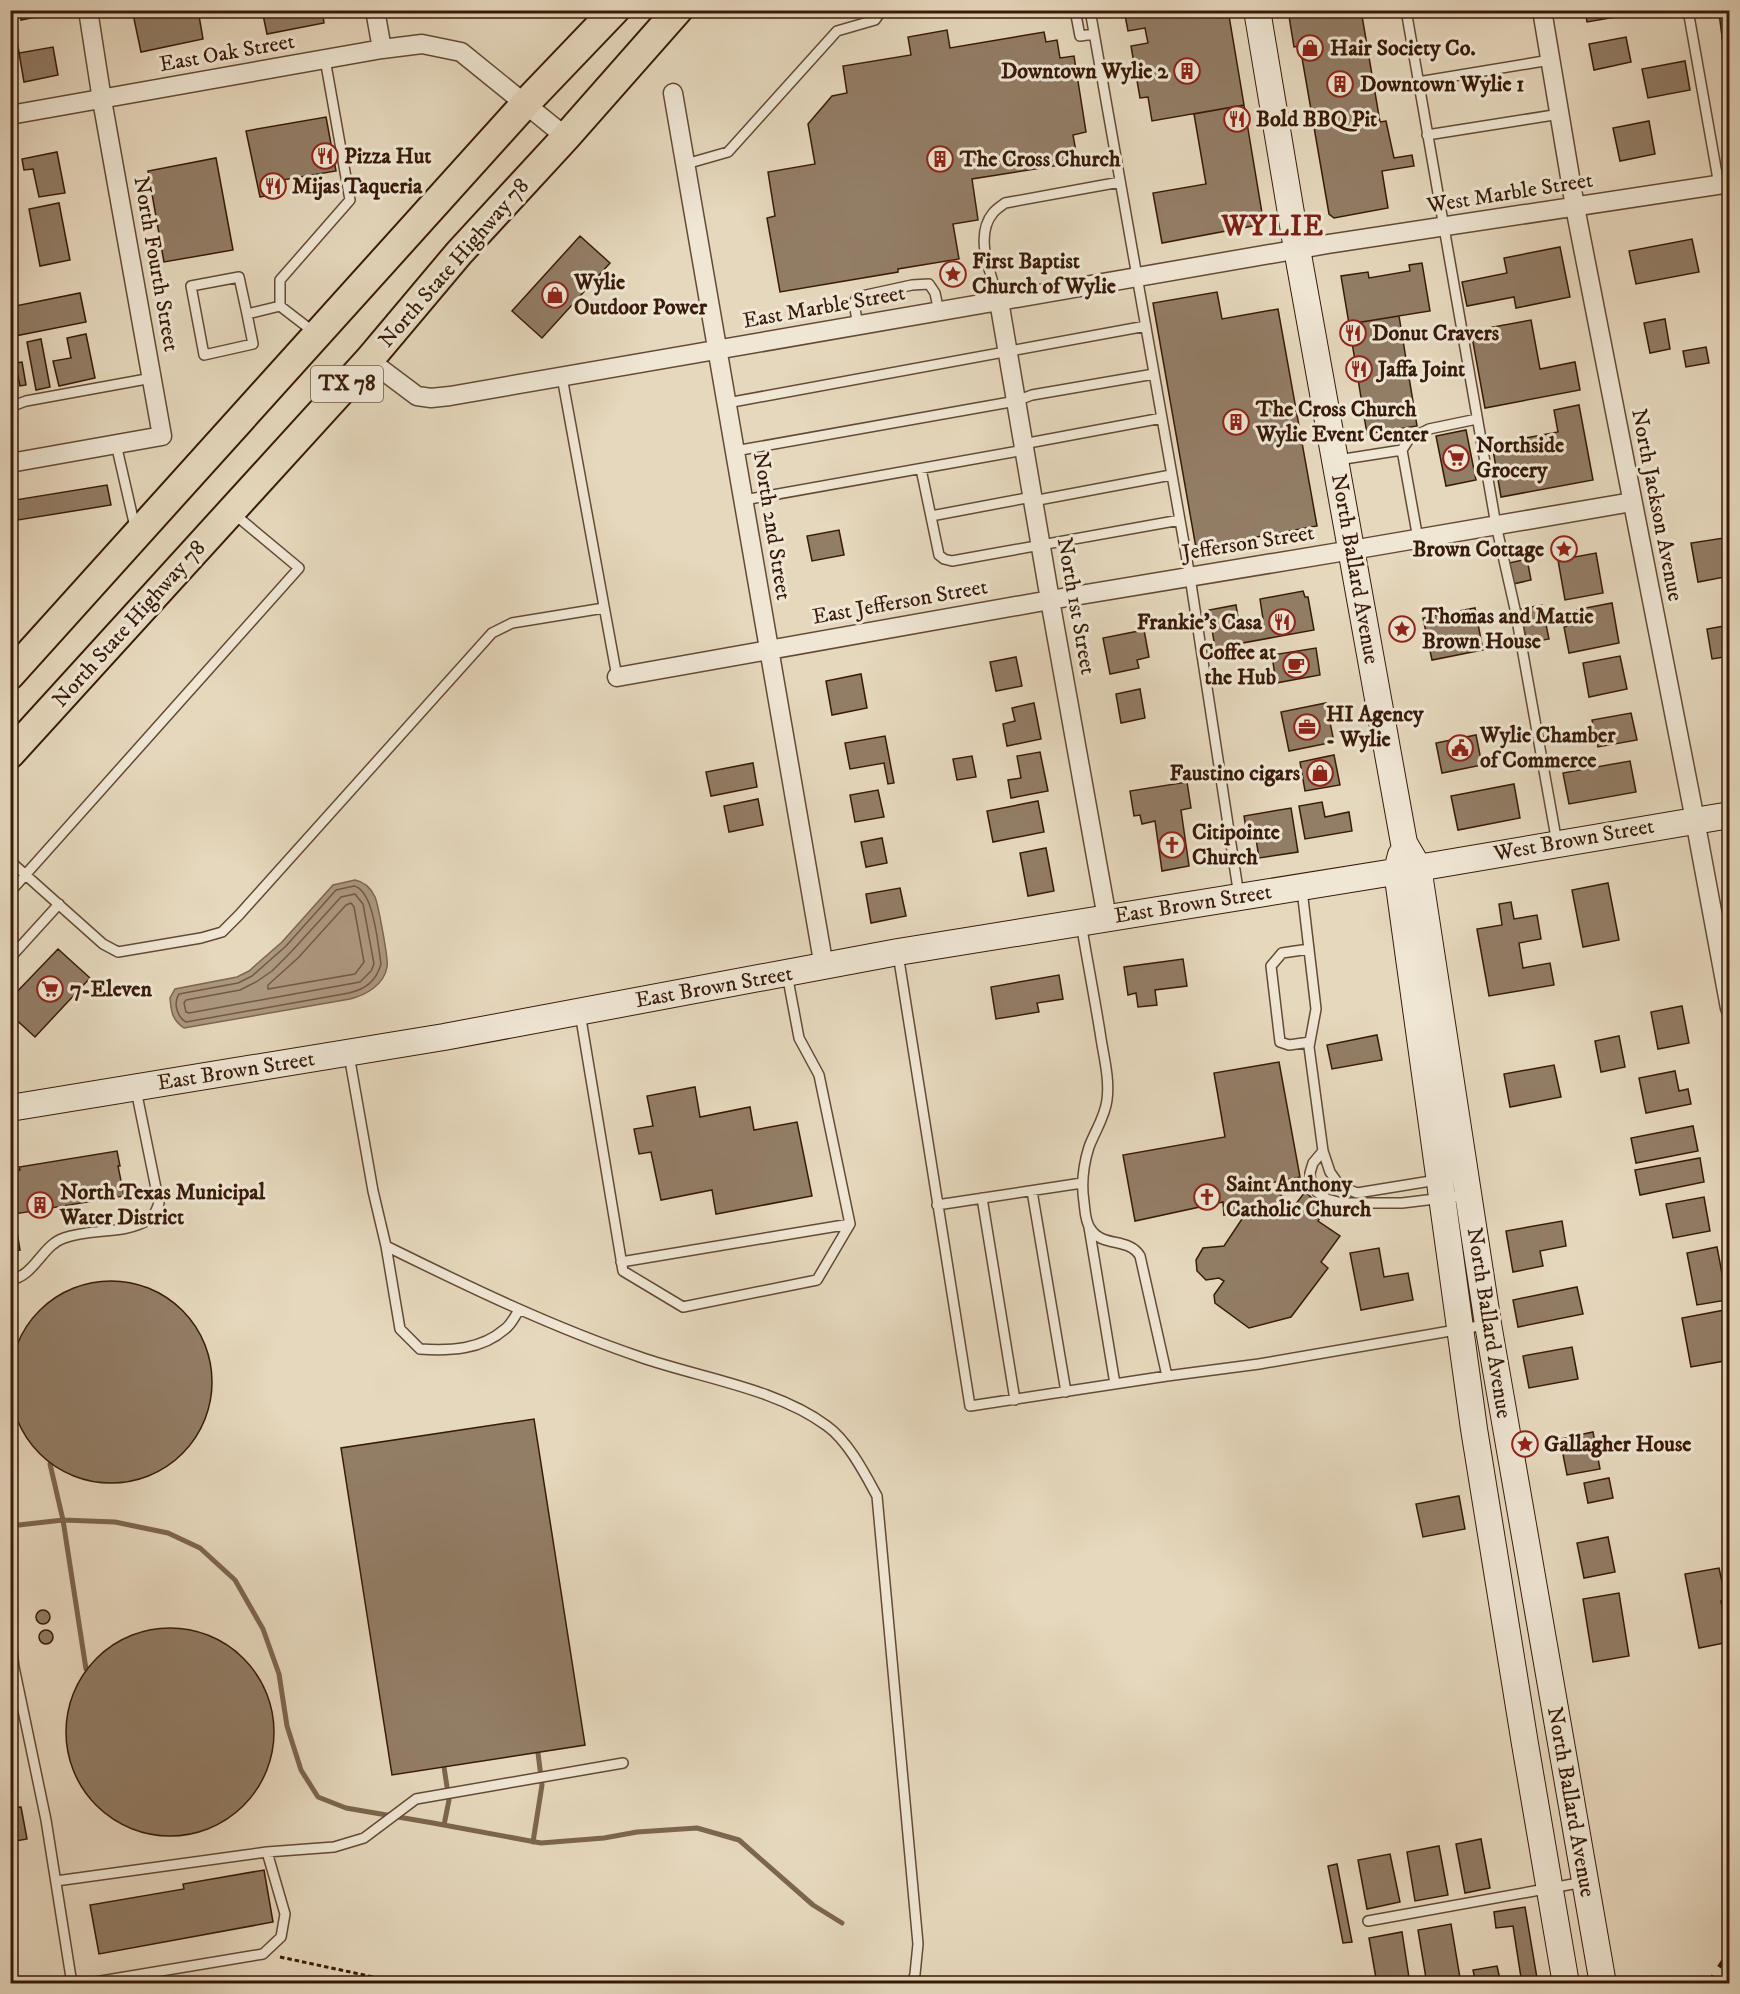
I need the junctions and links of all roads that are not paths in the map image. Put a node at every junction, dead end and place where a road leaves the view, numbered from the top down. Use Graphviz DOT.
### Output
graph roads {
  1 [pos="88,10"];
  2 [pos="375,10"];
  3 [pos="615,10"];
  4 [pos="678,10"];
  5 [pos="882,10"];
  6 [pos="1075,10"];
  7 [pos="1090,10"];
  8 [pos="1257,10"];
  9 [pos="1406,10"];
  10 [pos="1542,10"];
  11 [pos="1688,10"];
  12 [pos="1094,34"];
  13 [pos="382,49"];
  14 [pos="325,59"];
  15 [pos="1550,60"];
  16 [pos="1418,82"];
  17 [pos="673,93"];
  18 [pos="102,100"];
  19 [pos="525,104"];
  20 [pos="1560,114"];
  21 [pos="10,115"];
  22 [pos="1427,135"];
  23 [pos="566,137"];
  24 [pos="686,164"];
  25 [pos="1120,182"];
  26 [pos="1724,184"];
  27 [pos="1575,207"];
  28 [pos="1443,228"];
  29 [pos="1297,249"];
  30 [pos="1137,277"];
  31 [pos="999,301"];
  32 [pos="280,306"];
  33 [pos="939,312"];
  34 [pos="246,314"];
  35 [pos="858,326"];
  36 [pos="1146,326"];
  37 [pos="317,334"];
  38 [pos="718,350"];
  39 [pos="1008,352"];
  40 [pos="369,360"];
  41 [pos="1154,374"];
  42 [pos="562,377"];
  43 [pos="152,378"];
  44 [pos="1016,401"];
  45 [pos="727,404"];
  46 [pos="10,407"];
  47 [pos="1162,418"];
  48 [pos="1477,420"];
  49 [pos="116,444"];
  50 [pos="1024,447"];
  51 [pos="1402,450"];
  52 [pos="735,451"];
  53 [pos="1336,460"];
  54 [pos="10,463"];
  55 [pos="921,469"];
  56 [pos="1171,475"];
  57 [pos="1033,499"];
  58 [pos="744,500"];
  59 [pos="1632,502"];
  60 [pos="231,511"];
  61 [pos="931,516"];
  62 [pos="1179,520"];
  63 [pos="1496,525"];
  64 [pos="137,534"];
  65 [pos="1418,539"];
  66 [pos="1040,545"];
  67 [pos="1352,550"];
  68 [pos="1190,577"];
  69 [pos="1050,600"];
  70 [pos="604,608"];
  71 [pos="768,650"];
  72 [pos="10,675"];
  73 [pos="617,677"];
  74 [pos="10,754"];
  75 [pos="1730,814"];
  76 [pos="1695,820"];
  77 [pos="1557,843"];
  78 [pos="10,861"];
  79 [pos="1408,869"];
  80 [pos="26,874"];
  81 [pos="1301,887"];
  82 [pos="10,891"];
  83 [pos="1239,897"];
  84 [pos="59,904"];
  85 [pos="1107,918"];
  86 [pos="1081,923"];
  87 [pos="1309,948"];
  88 [pos="898,952"];
  89 [pos="10,958"];
  90 [pos="824,967"];
  91 [pos="787,974"];
  92 [pos="1730,1008"];
  93 [pos="580,1012"];
  94 [pos="1310,1042"];
  95 [pos="349,1052"];
  96 [pos="136,1088"];
  97 [pos="10,1108"];
  98 [pos="1323,1151"];
  99 [pos="1082,1183"];
  100 [pos="1454,1184"];
  101 [pos="1032,1191"];
  102 [pos="1356,1197"];
  103 [pos="982,1198"];
  104 [pos="937,1205"];
  105 [pos="1088,1222"];
  106 [pos="850,1224"];
  107 [pos="386,1246"];
  108 [pos="621,1263"];
  109 [pos="10,1280"];
  110 [pos="519,1310"];
  111 [pos="1488,1324"];
  112 [pos="1460,1330"];
  113 [pos="1167,1376"];
  114 [pos="1115,1384"];
  115 [pos="1066,1392"];
  116 [pos="1015,1400"];
  117 [pos="10,1635"];
  118 [pos="623,1763"];
  119 [pos="267,1851"];
  120 [pos="56,1881"];
  121 [pos="1584,1882"];
  122 [pos="1549,1888"];
  123 [pos="1368,1921"];
  124 [pos="72,1983"];
  125 [pos="83,1983"];
  126 [pos="912,1983"];
  127 [pos="1566,1983"];
  128 [pos="1603,1983"];
  1 -- 18 [label="street, North Fourth Street"];
  2 -- 13 [label="street"];
  3 -- 19 [label="main road, TX 78"];
  4 -- 23 [label="main road, North State Highway 78 / TX 78"];
  5 -- 24 [label="lane"];
  6 -- 12 [label="lane"];
  7 -- 12 [label="lane"];
  8 -- 29 [label="main road, North Ballard Avenue"];
  9 -- 16 [label="lane"];
  10 -- 15 [label="street, North Jackson Avenue"];
  11 -- 26 [label="lane"];
  12 -- 25 [label="lane"];
  13 -- 14 [label="street, East Oak Street"];
  13 -- 19 [label="street, East Oak Street"];
  14 -- 18 [label="street, East Oak Street"];
  14 -- 32 [label="lane"];
  15 -- 16 [label="lane"];
  15 -- 20 [label="street, North Jackson Avenue"];
  16 -- 22 [label="lane"];
  17 -- 24 [label="street, North 2nd Street"];
  18 -- 21 [label="street, East Oak Street"];
  18 -- 43 [label="street, North Fourth Street"];
  19 -- 23 [label="street, East Oak Street"];
  19 -- 37 [label="main road, TX 78"];
  20 -- 22 [label="lane"];
  20 -- 27 [label="street, North Jackson Avenue"];
  22 -- 28 [label="lane"];
  23 -- 40 [label="main road, North State Highway 78 / TX 78"];
  24 -- 38 [label="street, North 2nd Street"];
  25 -- 30 [label="lane"];
  25 -- 31 [label="lane"];
  26 -- 27 [label="street, West Marble Street"];
  27 -- 28 [label="street, West Marble Street"];
  27 -- 59 [label="street, North Jackson Avenue"];
  28 -- 29 [label="street, West Marble Street"];
  28 -- 48 [label="lane"];
  29 -- 30 [label="street, East Marble Street"];
  29 -- 53 [label="main road, North Ballard Avenue"];
  30 -- 31 [label="street, East Marble Street"];
  30 -- 36 [label="lane"];
  31 -- 33 [label="street, East Marble Street"];
  31 -- 39 [label="street, North 1st Street"];
  32 -- 34 [label="lane"];
  32 -- 37 [label="lane"];
  33 -- 35 [label="street, East Marble Street"];
  33 -- 35 [label="lane"];
  34 -- 34 [label="lane"];
  35 -- 38 [label="street, East Marble Street"];
  36 -- 39 [label="lane"];
  36 -- 41 [label="lane"];
  37 -- 64 [label="main road, TX 78"];
  38 -- 42 [label="street, East Marble Street"];
  38 -- 45 [label="street, North 2nd Street"];
  39 -- 44 [label="street, North 1st Street"];
  39 -- 45 [label="lane"];
  40 -- 42 [label="street, East Marble Street"];
  40 -- 60 [label="main road, North State Highway 78 / TX 78"];
  41 -- 44 [label="lane"];
  41 -- 47 [label="lane"];
  42 -- 70 [label="lane"];
  43 -- 46 [label="lane"];
  43 -- 49 [label="street, North Fourth Street"];
  44 -- 50 [label="street, North 1st Street"];
  44 -- 52 [label="lane"];
  45 -- 52 [label="street, North 2nd Street"];
  47 -- 50 [label="lane"];
  47 -- 56 [label="lane"];
  48 -- 51 [label="lane"];
  48 -- 63 [label="lane"];
  49 -- 54 [label="street"];
  49 -- 64 [label="lane"];
  50 -- 55 [label="lane"];
  50 -- 57 [label="street, North 1st Street"];
  51 -- 53 [label="lane"];
  51 -- 65 [label="lane"];
  52 -- 58 [label="street, North 2nd Street"];
  53 -- 67 [label="main road, North Ballard Avenue"];
  55 -- 58 [label="lane"];
  55 -- 61 [label="lane"];
  56 -- 57 [label="lane"];
  56 -- 62 [label="lane"];
  57 -- 61 [label="lane"];
  57 -- 66 [label="street, North 1st Street"];
  58 -- 71 [label="street, North 2nd Street"];
  59 -- 63 [label="street, Jefferson Street"];
  59 -- 76 [label="street, North Jackson Avenue"];
  60 -- 74 [label="main road, North State Highway 78 / TX 78"];
  60 -- 80 [label="lane"];
  61 -- 66 [label="lane"];
  62 -- 66 [label="lane"];
  62 -- 68 [label="lane"];
  63 -- 65 [label="street, Jefferson Street"];
  63 -- 77 [label="lane"];
  64 -- 72 [label="main road, TX 78"];
  65 -- 67 [label="street, Jefferson Street"];
  66 -- 69 [label="street, North 1st Street"];
  67 -- 68 [label="street, Jefferson Street"];
  67 -- 79 [label="main road, North Ballard Avenue"];
  68 -- 69 [label="street, Jefferson Street"];
  68 -- 83 [label="lane"];
  69 -- 71 [label="street, East Jefferson Street"];
  69 -- 85 [label="street, North 1st Street"];
  70 -- 73 [label="lane"];
  70 -- 84 [label="lane"];
  71 -- 73 [label="street, East Jefferson Street"];
  71 -- 90 [label="street, North 2nd Street"];
  75 -- 76 [label="main road, West Brown Street"];
  76 -- 77 [label="main road, West Brown Street"];
  76 -- 92 [label="street, North Jackson Avenue"];
  77 -- 79 [label="main road, West Brown Street"];
  78 -- 80 [label="lane"];
  79 -- 81 [label="main road, East Brown Street"];
  79 -- 100 [label="main road, North Ballard Avenue"];
  80 -- 82 [label="lane"];
  80 -- 84 [label="lane"];
  81 -- 83 [label="main road, East Brown Street"];
  81 -- 87 [label="lane"];
  83 -- 85 [label="main road, East Brown Street"];
  84 -- 89 [label="lane"];
  85 -- 86 [label="main road, East Brown Street"];
  86 -- 88 [label="main road, East Brown Street"];
  86 -- 99 [label="lane"];
  87 -- 94 [label="lane"];
  87 -- 94 [label="lane"];
  88 -- 90 [label="main road, East Brown Street"];
  88 -- 104 [label="lane"];
  90 -- 91 [label="main road, East Brown Street"];
  91 -- 93 [label="main road, East Brown Street"];
  91 -- 106 [label="lane"];
  93 -- 95 [label="main road, East Brown Street"];
  93 -- 108 [label="lane"];
  94 -- 98 [label="lane"];
  95 -- 96 [label="main road, East Brown Street"];
  95 -- 107 [label="lane"];
  96 -- 97 [label="main road, East Brown Street"];
  96 -- 109 [label="lane"];
  98 -- 102 [label="lane"];
  98 -- 102 [label="lane"];
  99 -- 101 [label="lane"];
  99 -- 105 [label="lane"];
  100 -- 102 [label="lane"];
  100 -- 102 [label="lane"];
  100 -- 111 [label="main road, North Ballard Avenue"];
  100 -- 112 [label="main road, North Ballard Avenue"];
  101 -- 103 [label="lane"];
  101 -- 115 [label="lane"];
  103 -- 104 [label="lane"];
  103 -- 116 [label="lane"];
  104 -- 116 [label="lane"];
  105 -- 113 [label="lane"];
  105 -- 114 [label="lane"];
  106 -- 108 [label="lane"];
  106 -- 108 [label="lane"];
  107 -- 110 [label="lane"];
  107 -- 110 [label="lane"];
  110 -- 126 [label="lane"];
  111 -- 112 [label="lane"];
  111 -- 121 [label="main road, North Ballard Avenue"];
  112 -- 113 [label="lane"];
  112 -- 122 [label="main road, North Ballard Avenue"];
  113 -- 114 [label="lane"];
  114 -- 115 [label="lane"];
  115 -- 116 [label="lane"];
  117 -- 120 [label="lane"];
  118 -- 119 [label="lane"];
  119 -- 120 [label="lane"];
  119 -- 125 [label="lane"];
  120 -- 124 [label="lane"];
  121 -- 122 [label="lane"];
  121 -- 128 [label="main road, North Ballard Avenue"];
  122 -- 123 [label="lane"];
  122 -- 127 [label="main road, North Ballard Avenue"];
}
